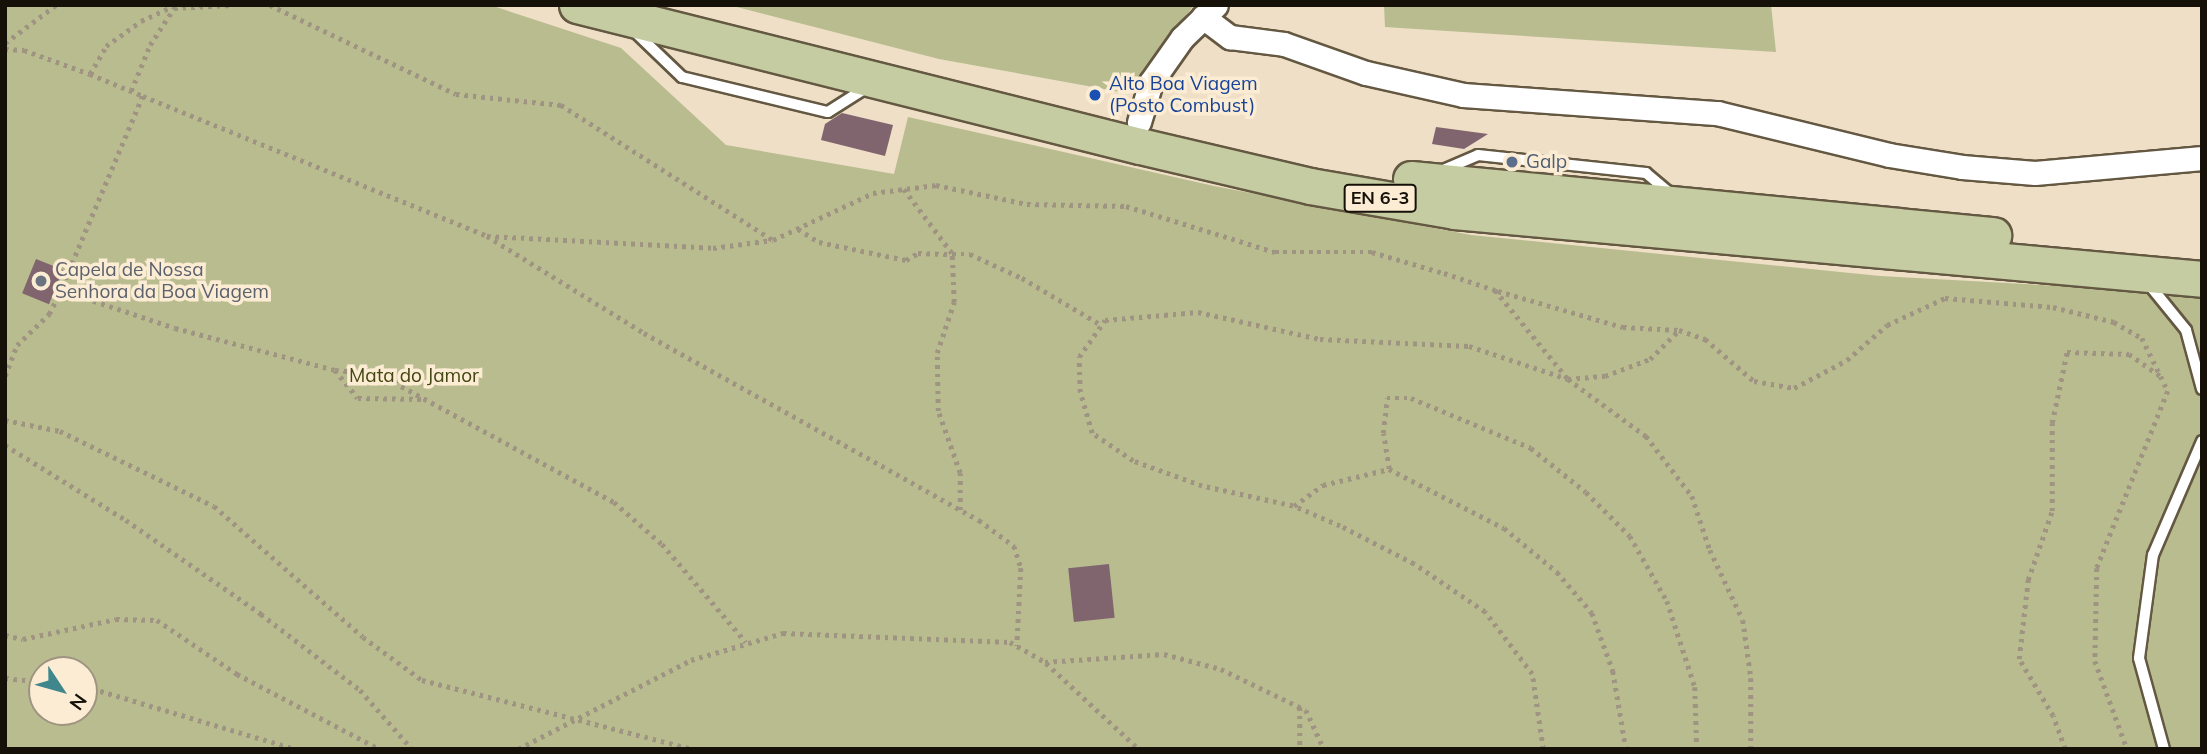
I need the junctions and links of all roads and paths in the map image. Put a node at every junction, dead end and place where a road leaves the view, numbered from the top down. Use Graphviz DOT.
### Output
graph roads {
  1 [pos="56,5"];
  2 [pos="232,5"];
  3 [pos="270,5"];
  4 [pos="577,5"];
  5 [pos="672,5"];
  6 [pos="175,7"];
  7 [pos="1209,11"];
  8 [pos="5,43"];
  9 [pos="5,49"];
  10 [pos="90,74"];
  11 [pos="131,91"];
  12 [pos="143,96"];
  13 [pos="1139,122"];
  14 [pos="2202,158"];
  15 [pos="904,189"];
  16 [pos="798,229"];
  17 [pos="486,236"];
  18 [pos="773,240"];
  19 [pos="953,254"];
  20 [pos="2202,254"];
  21 [pos="2141,274"];
  22 [pos="2202,279"];
  23 [pos="61,290"];
  24 [pos="1495,290"];
  25 [pos="1101,325"];
  26 [pos="1679,330"];
  27 [pos="335,370"];
  28 [pos="5,376"];
  29 [pos="2161,377"];
  30 [pos="1568,379"];
  31 [pos="2202,389"];
  32 [pos="429,400"];
  33 [pos="5,420"];
  34 [pos="2202,441"];
  35 [pos="5,445"];
  36 [pos="1389,469"];
  37 [pos="1293,506"];
  38 [pos="960,510"];
  39 [pos="5,635"];
  40 [pos="746,642"];
  41 [pos="1017,647"];
  42 [pos="1045,662"];
  43 [pos="7,678"];
  44 [pos="28,680"];
  45 [pos="98,690"];
  46 [pos="1300,707"];
  47 [pos="578,716"];
  48 [pos="295,749"];
  49 [pos="379,749"];
  50 [pos="412,749"];
  51 [pos="518,749"];
  52 [pos="692,749"];
  53 [pos="1139,749"];
  54 [pos="1300,749"];
  55 [pos="1324,749"];
  56 [pos="1543,749"];
  57 [pos="1626,749"];
  58 [pos="1698,749"];
  59 [pos="1751,749"];
  60 [pos="2065,749"];
  61 [pos="2127,749"];
  62 [pos="2164,749"];
  1 -- 8 [label="path"];
  2 -- 6 [label="path"];
  3 -- 18 [label="path"];
  4 -- 21 [label="main road, EN 6-3"];
  5 -- 13 [label="main road, EN 6-3"];
  6 -- 10 [label="path"];
  6 -- 11 [label="path"];
  7 -- 13 [label="street"];
  7 -- 14 [label="street"];
  9 -- 10 [label="path"];
  10 -- 11 [label="path"];
  11 -- 12 [label="path"];
  12 -- 17 [label="path"];
  12 -- 23 [label="path"];
  13 -- 20 [label="main road, EN 6-3"];
  15 -- 16 [label="path"];
  15 -- 19 [label="path"];
  15 -- 24 [label="path"];
  16 -- 18 [label="path"];
  16 -- 19 [label="path"];
  17 -- 18 [label="path"];
  17 -- 38 [label="path"];
  19 -- 25 [label="path"];
  19 -- 38 [label="path"];
  21 -- 22 [label="main road, EN 6-3"];
  21 -- 31 [label="lane"];
  23 -- 27 [label="path"];
  23 -- 28 [label="path"];
  24 -- 26 [label="path"];
  24 -- 30 [label="path"];
  25 -- 30 [label="path"];
  25 -- 37 [label="path"];
  26 -- 29 [label="path"];
  26 -- 30 [label="path"];
  27 -- 32 [label="path"];
  27 -- 32 [label="path"];
  29 -- 60 [label="path"];
  29 -- 61 [label="path"];
  30 -- 59 [label="path"];
  32 -- 40 [label="path"];
  33 -- 47 [label="path"];
  34 -- 62 [label="lane"];
  35 -- 50 [label="path"];
  36 -- 37 [label="path"];
  36 -- 57 [label="path"];
  36 -- 58 [label="path"];
  37 -- 56 [label="path"];
  38 -- 41 [label="path"];
  39 -- 49 [label="path"];
  40 -- 41 [label="path"];
  40 -- 47 [label="path"];
  41 -- 42 [label="path"];
  42 -- 46 [label="path"];
  42 -- 53 [label="path"];
  43 -- 44 [label="path"];
  45 -- 48 [label="path"];
  46 -- 54 [label="path"];
  46 -- 55 [label="path"];
  47 -- 51 [label="path"];
  47 -- 52 [label="path"];
}
